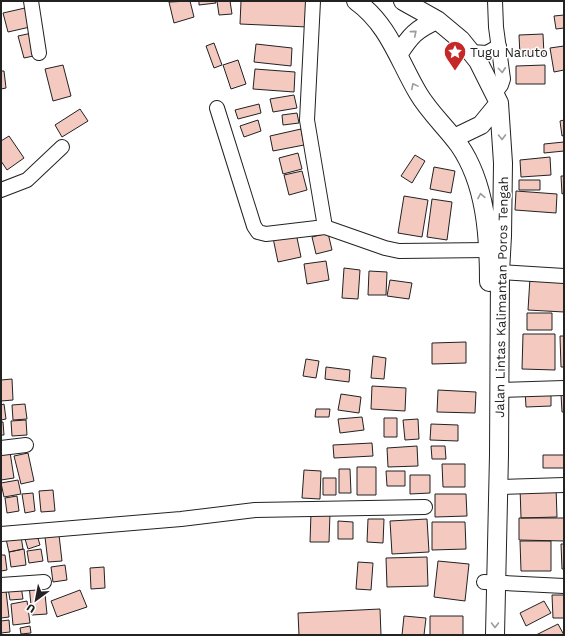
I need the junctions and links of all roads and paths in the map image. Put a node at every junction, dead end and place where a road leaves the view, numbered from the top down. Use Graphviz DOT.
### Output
graph roads {
  1 [pos="31,1"];
  2 [pos="313,1"];
  3 [pos="356,1"];
  4 [pos="403,1"];
  5 [pos="495,1"];
  6 [pos="437,20"];
  7 [pos="499,46"];
  8 [pos="471,52"];
  9 [pos="39,53"];
  10 [pos="398,55"];
  11 [pos="497,98"];
  12 [pos="217,108"];
  13 [pos="454,138"];
  14 [pos="62,147"];
  15 [pos="1,190"];
  16 [pos="325,227"];
  17 [pos="488,250"];
  18 [pos="500,272"];
  19 [pos="564,276"];
  20 [pos="564,388"];
  21 [pos="500,390"];
  22 [pos="26,445"];
  23 [pos="1,448"];
  24 [pos="564,485"];
  25 [pos="499,487"];
  26 [pos="425,507"];
  27 [pos="1,534"];
  28 [pos="44,582"];
  29 [pos="490,582"];
  30 [pos="1,585"];
  31 [pos="564,586"];
  32 [pos="482,635"];
  33 [pos="495,635"];
  1 -- 9 [label="street"];
  2 -- 16 [label="street"];
  3 -- 10 [label="main road, Jalan Lintas Kalimantan Poros Tengah"];
  4 -- 6 [label="main road, Jalan Lintas Kalimantan Poros Tengah"];
  5 -- 7 [label="street"];
  6 -- 8 [label="main road, Jalan Lintas Kalimantan Poros Tengah"];
  10 -- 6 [label="main road, one-way"];
  7 -- 8 [label="street"];
  7 -- 11 [label="street, one-way"];
  8 -- 11 [label="main road, Jalan Lintas Kalimantan Poros Tengah"];
  13 -- 10 [label="main road, Jalan Lintas Kalimantan Poros Tengah, one-way"];
  11 -- 13 [label="main road"];
  11 -- 18 [label="main road, Jalan Lintas Kalimantan Poros Tengah, one-way"];
  12 -- 16 [label="street"];
  17 -- 13 [label="main road, Jalan Lintas Kalimantan Poros Tengah, one-way"];
  14 -- 15 [label="street"];
  16 -- 17 [label="street"];
  17 -- 29 [label="main road, Jalan Lintas Kalimantan Poros Tengah"];
  18 -- 19 [label="street"];
  18 -- 21 [label="main road, Jalan Lintas Kalimantan Poros Tengah"];
  20 -- 21 [label="street"];
  21 -- 25 [label="main road, Jalan Lintas Kalimantan Poros Tengah"];
  22 -- 23 [label="street"];
  24 -- 25 [label="street"];
  25 -- 29 [label="main road, Jalan Lintas Kalimantan Poros Tengah"];
  26 -- 27 [label="street"];
  28 -- 30 [label="street"];
  29 -- 31 [label="street"];
  29 -- 32 [label="main road, Jalan Lintas Kalimantan Poros Tengah"];
  29 -- 33 [label="main road, Jalan Lintas Kalimantan Poros Tengah, one-way"];
}
